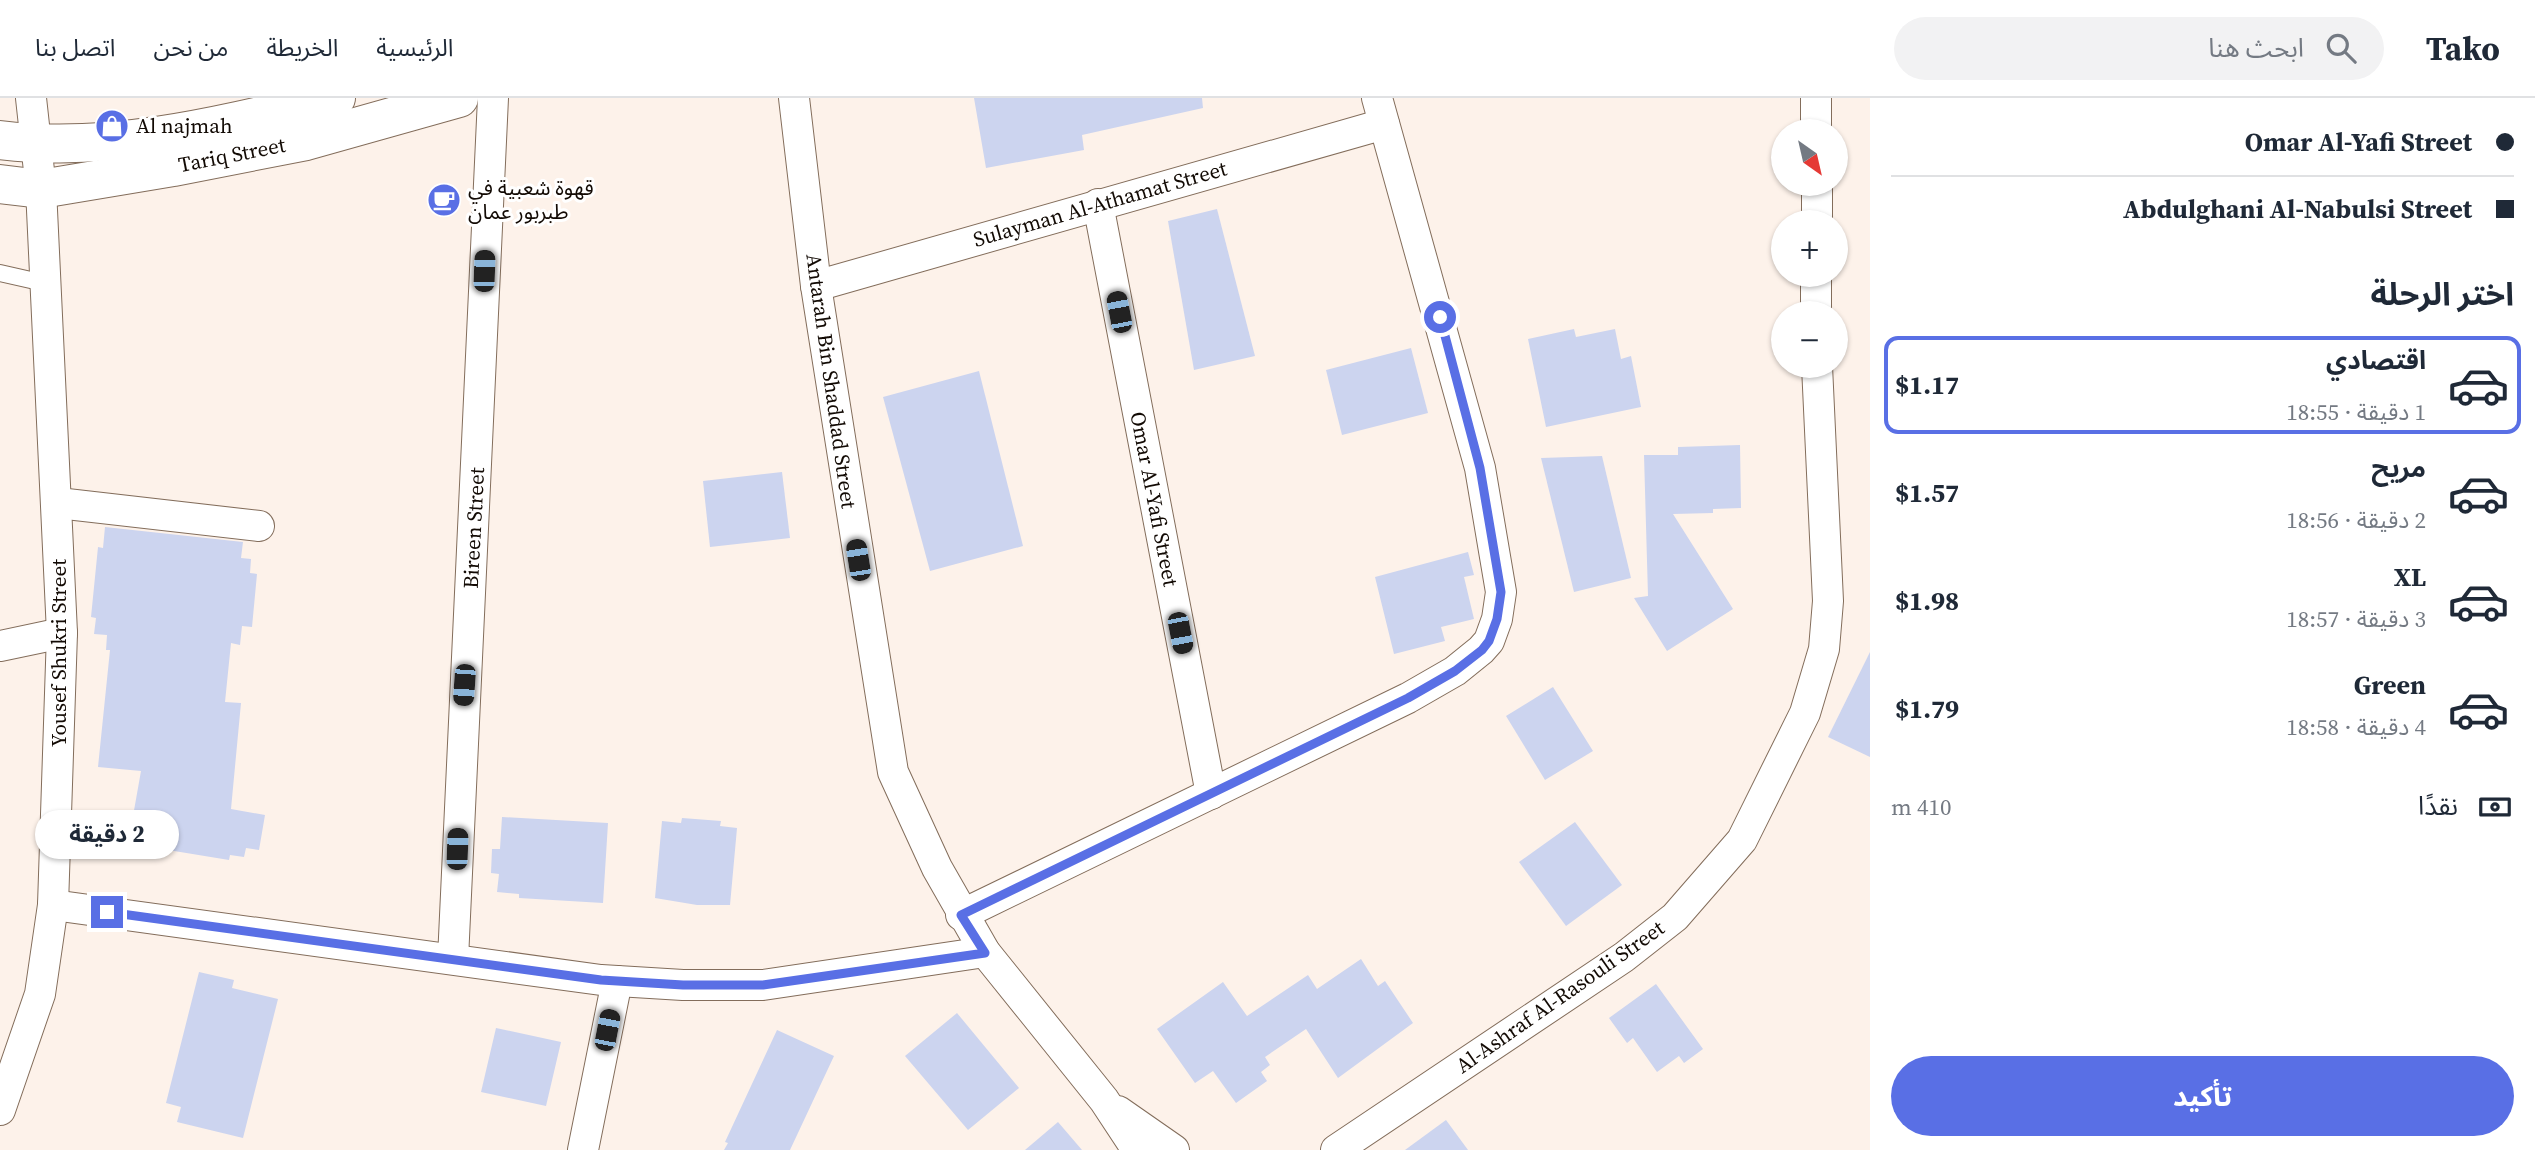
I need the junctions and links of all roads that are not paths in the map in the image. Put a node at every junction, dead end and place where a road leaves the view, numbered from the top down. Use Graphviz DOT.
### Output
graph roads {
  1 [pos="31,98"];
  2 [pos="336,98"];
  3 [pos="459,98"];
  4 [pos="493,98"];
  5 [pos="794,98"];
  6 [pos="1816,98"];
  7 [pos="1380,111"];
  8 [pos="1816,119"];
  9 [pos="0,140"];
  10 [pos="38,145"];
  11 [pos="0,184"];
  12 [pos="41,189"];
  13 [pos="1098,204"];
  14 [pos="0,273"];
  15 [pos="44,283"];
  16 [pos="816,286"];
  17 [pos="1818,378"];
  18 [pos="58,503"];
  19 [pos="259,526"];
  20 [pos="62,633"];
  21 [pos="0,646"];
  22 [pos="1211,794"];
  23 [pos="53,905"];
  24 [pos="961,915"];
  25 [pos="985,953"];
  26 [pos="453,959"];
  27 [pos="617,981"];
  28 [pos="1104,1100"];
  29 [pos="0,1110"];
  30 [pos="583,1150"];
  31 [pos="1137,1150"];
  32 [pos="1174,1150"];
  33 [pos="1336,1150"];
  1 -- 10 [label="street, Yousef Shukri Street"];
  2 -- 10 [label="street, Tariq Street"];
  3 -- 12 [label="street, Tariq Street"];
  4 -- 26 [label="street, Bireen Street"];
  5 -- 16 [label="street, Antarah Bin Shaddad Street"];
  6 -- 8 [label="street"];
  7 -- 13 [label="street, Sulayman Al-Athamat Street"];
  7 -- 22 [label="street"];
  9 -- 10 [label="street, Tariq Street"];
  10 -- 12 [label="street, Yousef Shukri Street"];
  11 -- 12 [label="street, Tariq Street"];
  12 -- 15 [label="street, Yousef Shukri Street"];
  13 -- 16 [label="street, Sulayman Al-Athamat Street"];
  13 -- 22 [label="street, Omar Al-Yafi Street"];
  14 -- 15 [label="lane"];
  15 -- 18 [label="street, Yousef Shukri Street"];
  16 -- 24 [label="street, Antarah Bin Shaddad Street"];
  17 -- 33 [label="street, Al-Ashraf Al-Rasouli Street"];
  18 -- 19 [label="street"];
  18 -- 20 [label="street, Yousef Shukri Street"];
  20 -- 21 [label="street"];
  20 -- 23 [label="street, Yousef Shukri Street"];
  22 -- 24 [label="street"];
  23 -- 26 [label="street"];
  23 -- 29 [label="street, Yousef Shukri Street"];
  24 -- 25 [label="street, Antarah Bin Shaddad Street"];
  25 -- 27 [label="street"];
  25 -- 28 [label="street, Antarah Bin Shaddad Street"];
  26 -- 27 [label="street"];
  27 -- 30 [label="street"];
  28 -- 31 [label="street, Antarah Bin Shaddad Street"];
  28 -- 32 [label="street, Antarah Bin Shaddad Street"];
}
